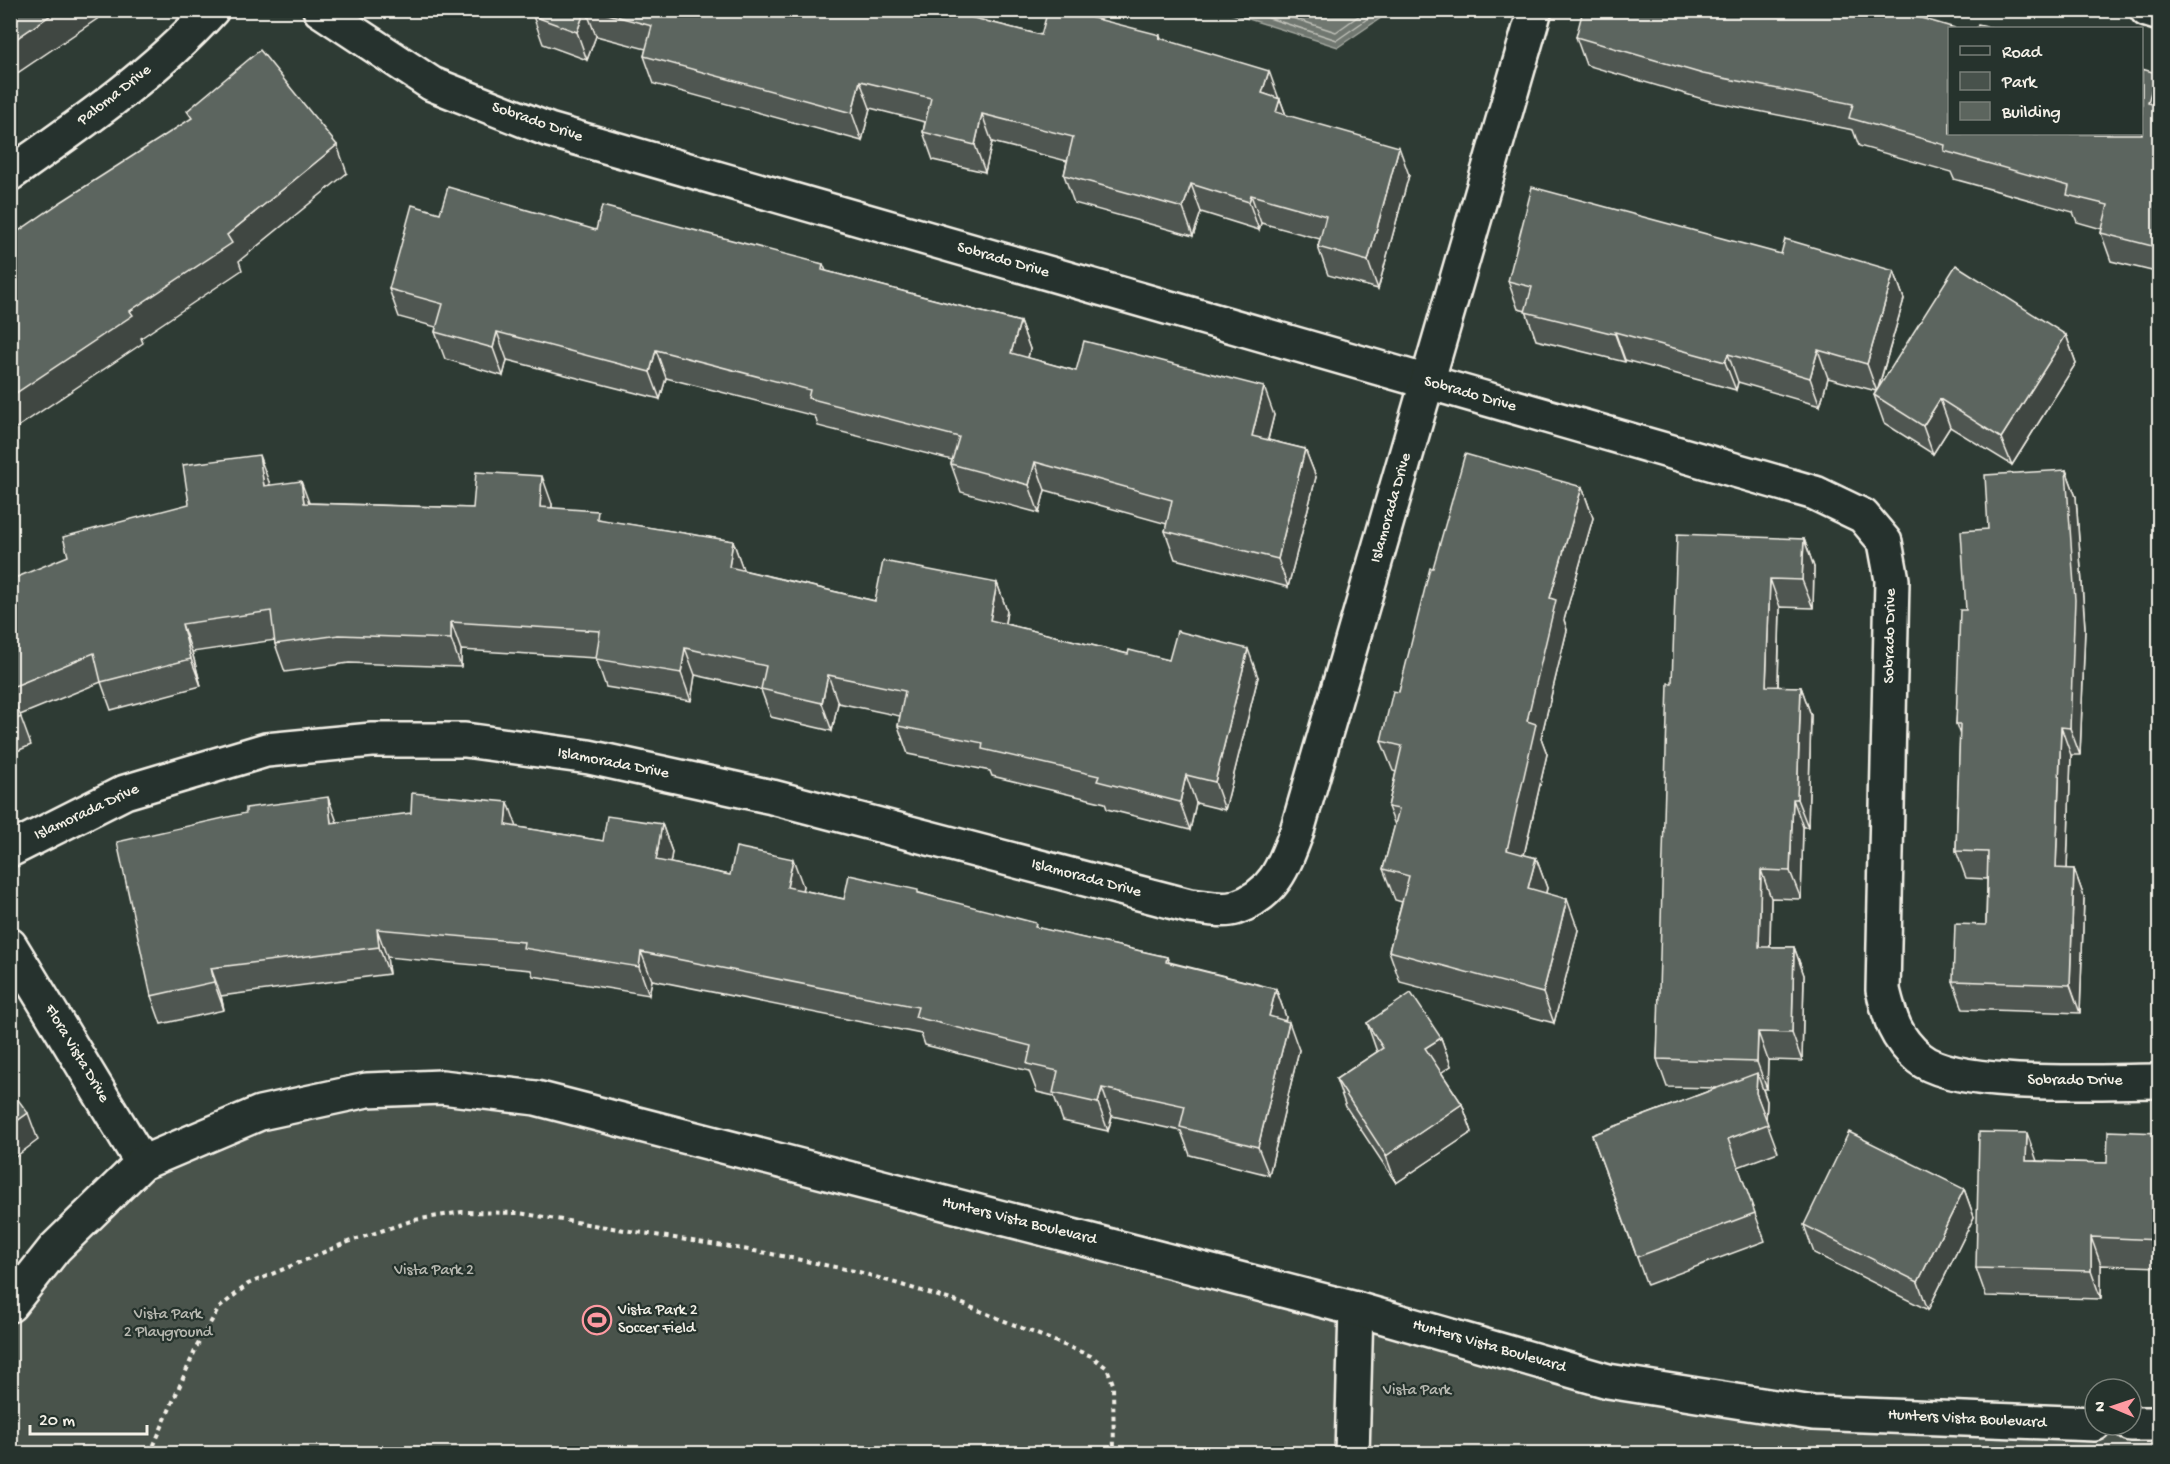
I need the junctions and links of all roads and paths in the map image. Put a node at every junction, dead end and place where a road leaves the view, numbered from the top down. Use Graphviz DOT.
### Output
graph roads {
  1 [pos="212,10"];
  2 [pos="320,10"];
  3 [pos="1535,10"];
  4 [pos="2147,10"];
  5 [pos="2160,14"];
  6 [pos="10,174"];
  7 [pos="1429,383"];
  8 [pos="10,850"];
  9 [pos="10,945"];
  10 [pos="2160,1081"];
  11 [pos="142,1163"];
  12 [pos="10,1305"];
  13 [pos="1356,1309"];
  14 [pos="2083,1424"];
  15 [pos="2143,1424"];
  16 [pos="2160,1424"];
  17 [pos="150,1454"];
  18 [pos="1114,1454"];
  19 [pos="1352,1454"];
  1 -- 6 [label="street, Paloma Drive"];
  2 -- 7 [label="street, Sobrado Drive"];
  3 -- 7 [label="street, Islamorada Drive"];
  4 -- 5 [label="street"];
  7 -- 8 [label="street, Islamorada Drive"];
  7 -- 10 [label="street, Sobrado Drive"];
  9 -- 11 [label="street, Flora Vista Drive"];
  11 -- 12 [label="street, Hunters Vista Boulevard"];
  11 -- 13 [label="street, Hunters Vista Boulevard"];
  13 -- 14 [label="street, Hunters Vista Boulevard"];
  13 -- 19 [label="street"];
  15 -- 16 [label="street"];
  17 -- 18 [label="path"];
}
